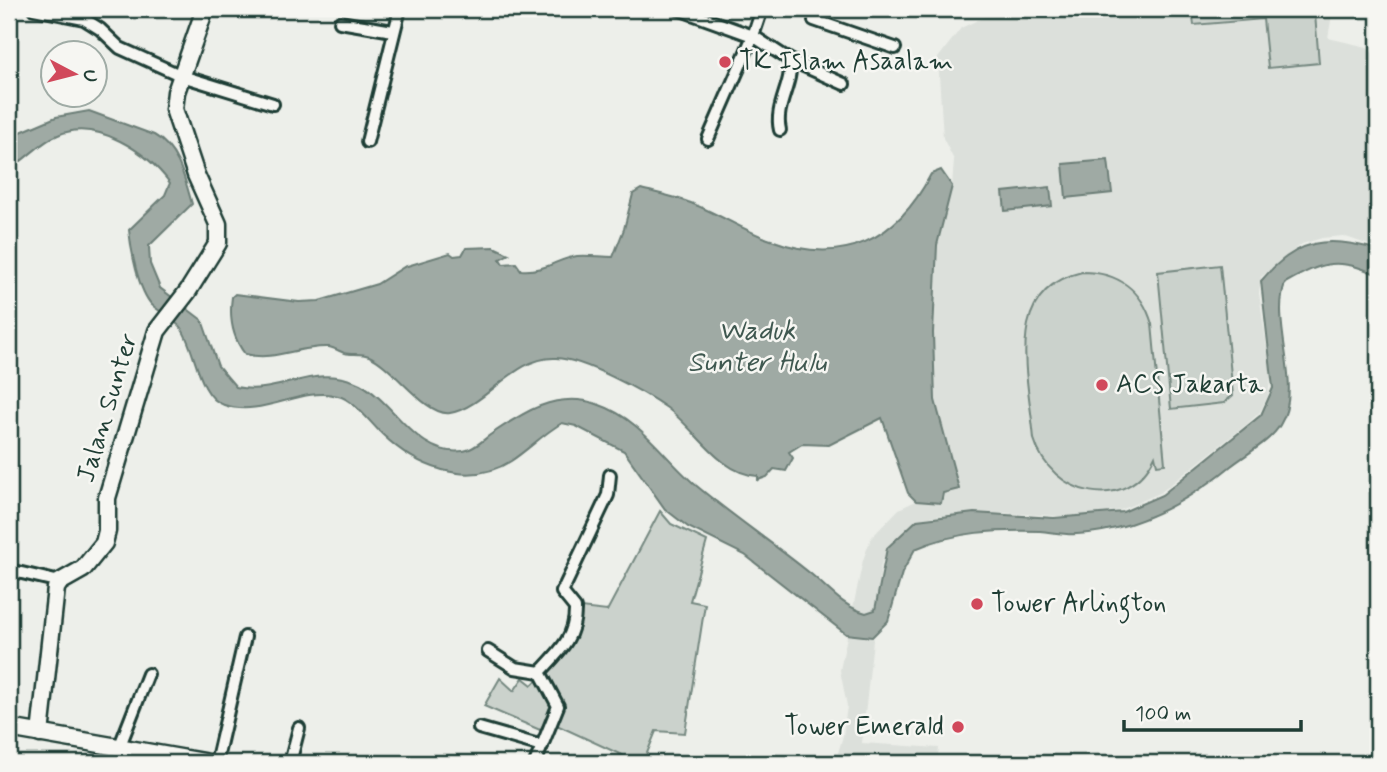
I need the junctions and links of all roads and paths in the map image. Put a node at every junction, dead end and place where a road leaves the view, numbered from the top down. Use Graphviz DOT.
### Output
graph roads {
  1 [pos="34,9"];
  2 [pos="205,9"];
  3 [pos="400,9"];
  4 [pos="678,9"];
  5 [pos="762,9"];
  6 [pos="817,9"];
  7 [pos="340,22"];
  8 [pos="393,31"];
  9 [pos="753,36"];
  10 [pos="895,48"];
  11 [pos="790,60"];
  12 [pos="182,76"];
  13 [pos="844,84"];
  14 [pos="273,104"];
  15 [pos="780,130"];
  16 [pos="708,139"];
  17 [pos="368,142"];
  18 [pos="610,475"];
  19 [pos="9,570"];
  20 [pos="60,582"];
  21 [pos="245,637"];
  22 [pos="488,651"];
  23 [pos="540,672"];
  24 [pos="148,674"];
  25 [pos="299,727"];
  26 [pos="9,728"];
  27 [pos="479,728"];
  28 [pos="40,734"];
  29 [pos="542,746"];
  30 [pos="120,748"];
  31 [pos="209,763"];
  32 [pos="216,763"];
  33 [pos="290,763"];
  34 [pos="535,763"];
  1 -- 12 [label="street"];
  2 -- 12 [label="street"];
  3 -- 8 [label="street"];
  4 -- 9 [label="street"];
  5 -- 9 [label="street"];
  6 -- 10 [label="street"];
  7 -- 8 [label="street"];
  8 -- 17 [label="street"];
  9 -- 11 [label="street"];
  9 -- 16 [label="street"];
  11 -- 13 [label="street"];
  11 -- 15 [label="street"];
  12 -- 14 [label="street"];
  12 -- 20 [label="street, Jalan Sunter"];
  18 -- 23 [label="street"];
  19 -- 20 [label="street"];
  20 -- 28 [label="street"];
  21 -- 32 [label="street"];
  22 -- 23 [label="street"];
  23 -- 29 [label="street"];
  24 -- 30 [label="street"];
  25 -- 33 [label="street"];
  26 -- 28 [label="street"];
  27 -- 29 [label="street"];
  28 -- 30 [label="street"];
  29 -- 34 [label="street"];
  30 -- 31 [label="street"];
}
